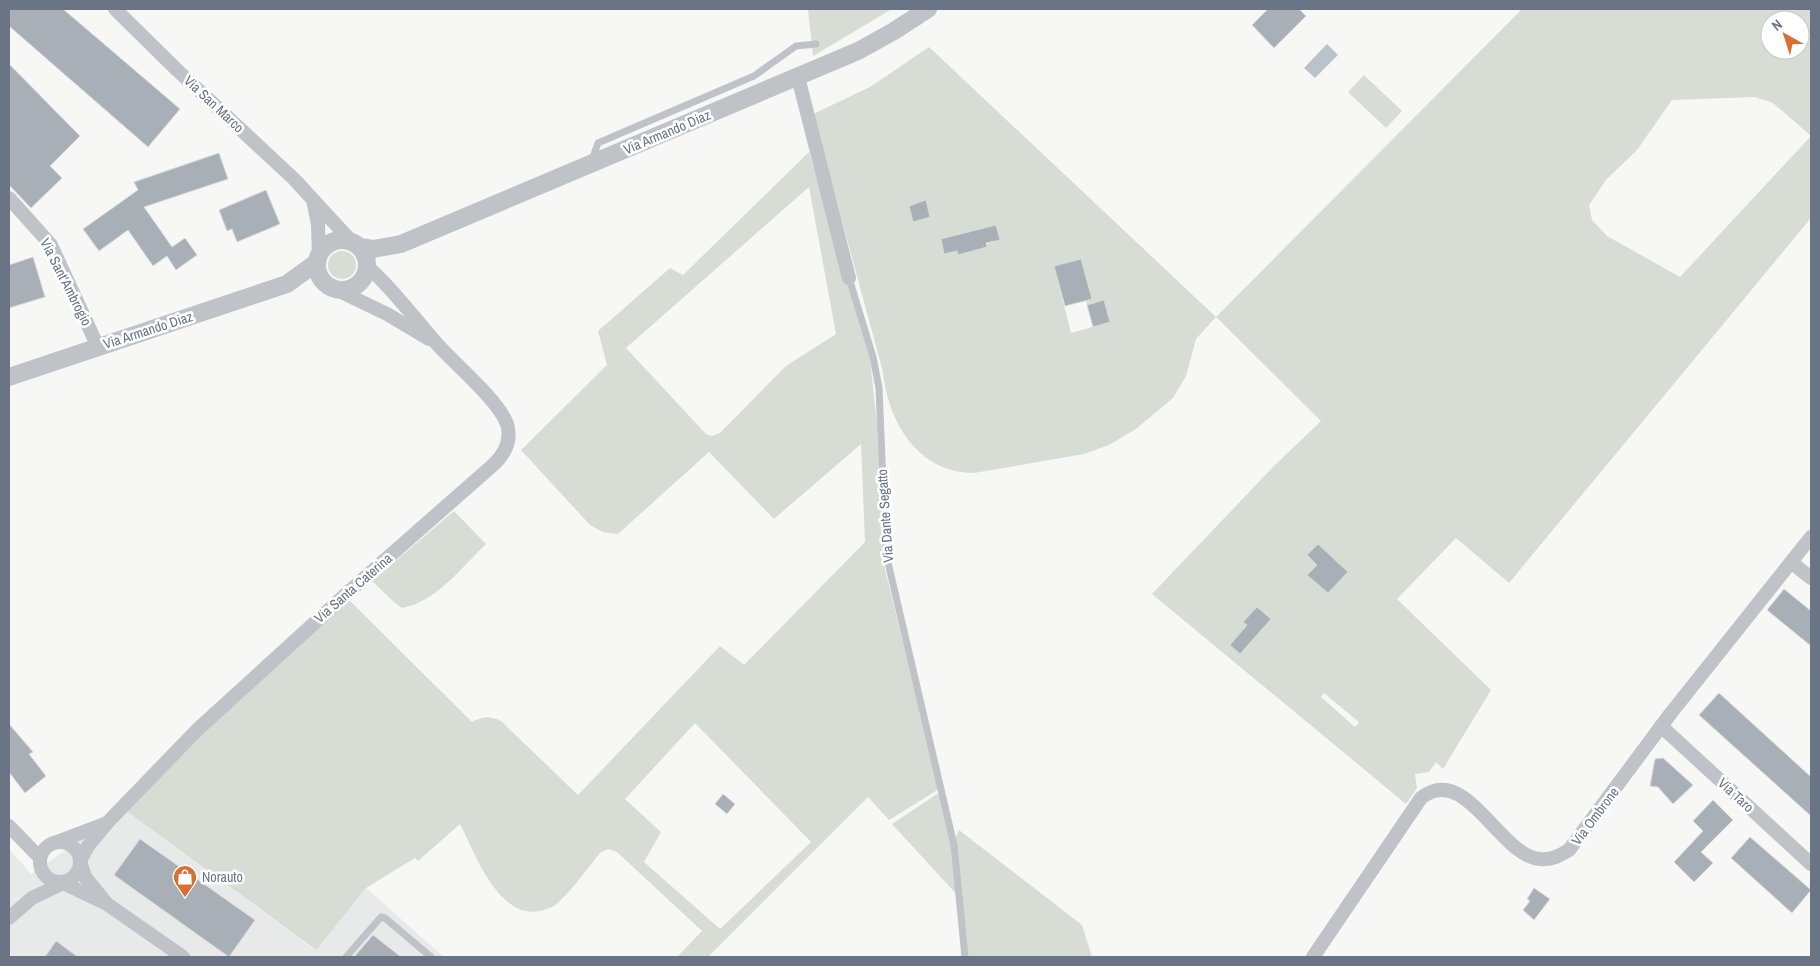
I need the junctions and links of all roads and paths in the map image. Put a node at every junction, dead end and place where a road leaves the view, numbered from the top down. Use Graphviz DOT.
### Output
graph roads {
  1 [pos="115,9"];
  2 [pos="928,9"];
  3 [pos="816,44"];
  4 [pos="798,77"];
  5 [pos="591,164"];
  6 [pos="9,198"];
  7 [pos="312,199"];
  8 [pos="356,244"];
  9 [pos="401,244"];
  10 [pos="318,258"];
  11 [pos="368,267"];
  12 [pos="849,278"];
  13 [pos="288,284"];
  14 [pos="332,287"];
  15 [pos="436,343"];
  16 [pos="98,347"];
  17 [pos="9,377"];
  18 [pos="1811,537"];
  19 [pos="1790,562"];
  20 [pos="1811,578"];
  21 [pos="1661,726"];
  22 [pos="107,823"];
  23 [pos="9,826"];
  24 [pos="56,842"];
  25 [pos="40,861"];
  26 [pos="80,861"];
  27 [pos="1811,864"];
  28 [pos="64,883"];
  29 [pos="32,898"];
  30 [pos="107,904"];
  31 [pos="9,918"];
  32 [pos="183,957"];
  33 [pos="346,957"];
  34 [pos="430,957"];
  35 [pos="965,957"];
  36 [pos="1313,957"];
  1 -- 7 [label="street, Via San Marco"];
  2 -- 4 [label="street, Via Armando Diaz"];
  3 -- 5 [label="lane"];
  4 -- 5 [label="street, Via Armando Diaz"];
  4 -- 12 [label="street, Via Dante Segatto"];
  5 -- 9 [label="street, Via Armando Diaz"];
  6 -- 16 [label="street, Via Sant'Ambrogio"];
  7 -- 8 [label="street, Via San Marco"];
  7 -- 10 [label="street, Via San Marco"];
  8 -- 9 [label="street, Via Armando Diaz"];
  8 -- 10 [label="street, Via Armando Diaz"];
  8 -- 11 [label="street"];
  9 -- 11 [label="street, Via Armando Diaz"];
  10 -- 13 [label="street, Via Armando Diaz"];
  10 -- 14 [label="street"];
  11 -- 14 [label="street, Via Armando Diaz"];
  11 -- 15 [label="street, Via Santa Caterina"];
  12 -- 35 [label="lane, Via Dante Segatto"];
  13 -- 14 [label="street, Via Armando Diaz"];
  13 -- 16 [label="street, Via Armando Diaz"];
  14 -- 15 [label="street, Via Santa Caterina"];
  15 -- 22 [label="street, Via Santa Caterina"];
  16 -- 17 [label="street, Via Armando Diaz"];
  18 -- 19 [label="street, Via Ombrone"];
  19 -- 20 [label="street"];
  19 -- 21 [label="street, Via Ombrone"];
  21 -- 27 [label="street, Via Taro"];
  21 -- 36 [label="street, Via Ombrone"];
  22 -- 24 [label="street, Via Santa Caterina"];
  22 -- 26 [label="street, Via Santa Caterina"];
  23 -- 25 [label="street"];
  24 -- 25 [label="street, Via Santa Caterina"];
  24 -- 26 [label="street"];
  25 -- 28 [label="street"];
  25 -- 29 [label="street"];
  26 -- 28 [label="street, Via Santa Caterina"];
  26 -- 30 [label="street"];
  28 -- 29 [label="street, Via Santa Caterina"];
  28 -- 30 [label="street"];
  29 -- 31 [label="street, Via Santa Caterina"];
  30 -- 32 [label="street"];
  33 -- 34 [label="lane"];
}
